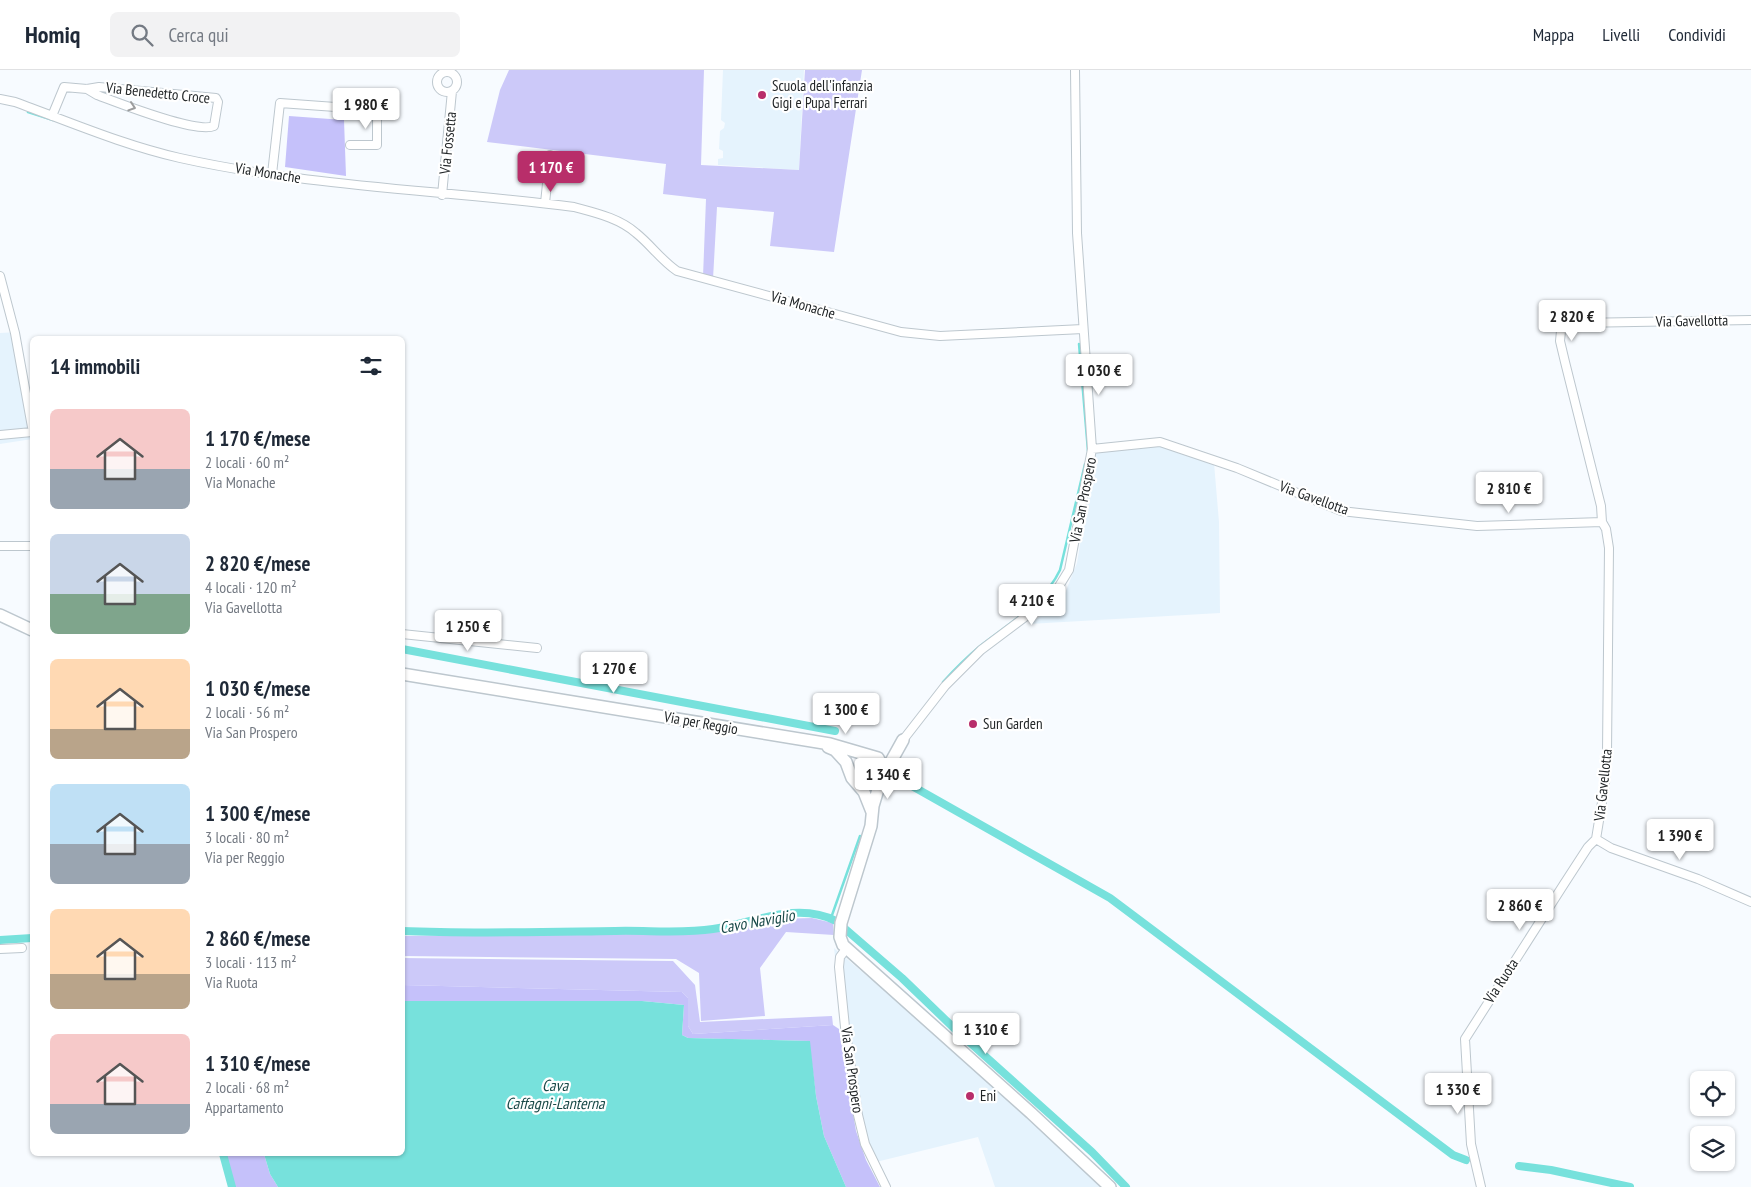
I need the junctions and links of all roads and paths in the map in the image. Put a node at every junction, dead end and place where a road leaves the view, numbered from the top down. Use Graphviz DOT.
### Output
graph roads {
  1 [pos="1075,70"];
  2 [pos="87,89"];
  3 [pos="452,91"];
  4 [pos="0,99"];
  5 [pos="52,116"];
  6 [pos="350,144"];
  7 [pos="550,155"];
  8 [pos="272,174"];
  9 [pos="442,195"];
  10 [pos="545,203"];
  11 [pos="0,276"];
  12 [pos="3,299"];
  13 [pos="1751,320"];
  14 [pos="1083,329"];
  15 [pos="30,418"];
  16 [pos="30,432"];
  17 [pos="0,436"];
  18 [pos="1092,450"];
  19 [pos="1602,522"];
  20 [pos="0,546"];
  21 [pos="30,546"];
  22 [pos="0,615"];
  23 [pos="30,629"];
  24 [pos="405,634"];
  25 [pos="537,648"];
  26 [pos="405,674"];
  27 [pos="903,740"];
  28 [pos="822,744"];
  29 [pos="870,755"];
  30 [pos="850,769"];
  31 [pos="881,779"];
  32 [pos="858,785"];
  33 [pos="873,814"];
  34 [pos="1596,839"];
  35 [pos="1751,902"];
  36 [pos="22,948"];
  37 [pos="0,949"];
  38 [pos="846,949"];
  39 [pos="886,1187"];
  40 [pos="1110,1187"];
  41 [pos="1481,1187"];
  1 -- 14 [label="street, Via San Prospero"];
  2 -- 2 [label="street, Via Benedetto Croce, one-way"];
  2 -- 5 [label="street, Via Benedetto Croce"];
  3 -- 9 [label="street, Via Fossetta"];
  4 -- 5 [label="street, Via Monache"];
  5 -- 8 [label="street, Via Monache"];
  6 -- 8 [label="street"];
  7 -- 10 [label="street"];
  8 -- 9 [label="street, Via Monache"];
  9 -- 10 [label="street, Via Monache"];
  10 -- 14 [label="street, Via Monache"];
  11 -- 12 [label="street"];
  12 -- 15 [label="street"];
  13 -- 19 [label="street, Via Gavellotta"];
  14 -- 18 [label="street, Via San Prospero"];
  16 -- 17 [label="street"];
  18 -- 19 [label="street, Via Gavellotta"];
  18 -- 27 [label="street, Via San Prospero"];
  19 -- 34 [label="street, Via Gavellotta"];
  20 -- 21 [label="street"];
  22 -- 23 [label="main road"];
  24 -- 25 [label="street"];
  26 -- 28 [label="main road, Via per Reggio"];
  27 -- 29 [label="main road, Via San Prospero"];
  27 -- 31 [label="main road, Via San Prospero"];
  28 -- 29 [label="main road, Via per Reggio"];
  28 -- 30 [label="main road, Via per Reggio"];
  29 -- 30 [label="main road"];
  29 -- 31 [label="main road"];
  30 -- 32 [label="main road, Via per Reggio"];
  31 -- 32 [label="main road"];
  31 -- 33 [label="main road"];
  32 -- 33 [label="main road, Via per Reggio"];
  33 -- 38 [label="main road"];
  34 -- 35 [label="street"];
  34 -- 41 [label="street, Via Ruota"];
  36 -- 37 [label="street"];
  38 -- 39 [label="street, Via San Prospero"];
  38 -- 40 [label="main road"];
}
